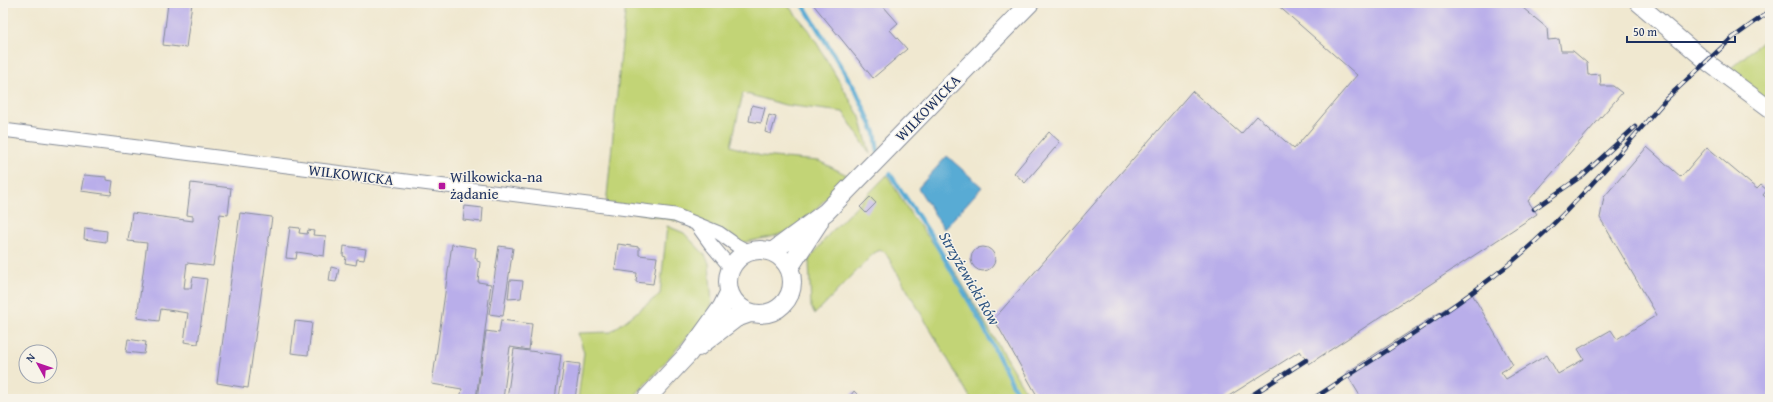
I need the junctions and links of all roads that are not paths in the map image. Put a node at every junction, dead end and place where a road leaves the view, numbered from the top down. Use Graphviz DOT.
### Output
graph roads {
  1 [pos="1030,3"];
  2 [pos="1638,3"];
  3 [pos="1770,108"];
  4 [pos="3,130"];
  5 [pos="826,212"];
  6 [pos="697,225"];
  7 [pos="749,252"];
  8 [pos="772,252"];
  9 [pos="731,268"];
  10 [pos="789,268"];
  11 [pos="729,293"];
  12 [pos="750,313"];
  13 [pos="689,354"];
  14 [pos="646,399"];
  1 -- 5 [label="main road, WILKOWICKA"];
  2 -- 3 [label="street"];
  4 -- 6 [label="street, WILKOWICKA"];
  5 -- 8 [label="main road, WILKOWICKA"];
  5 -- 10 [label="main road, WILKOWICKA"];
  6 -- 7 [label="street, WILKOWICKA"];
  6 -- 9 [label="street, WILKOWICKA"];
  7 -- 8 [label="main road"];
  7 -- 9 [label="main road"];
  8 -- 10 [label="main road"];
  9 -- 11 [label="main road"];
  10 -- 12 [label="main road"];
  11 -- 12 [label="main road"];
  11 -- 13 [label="main road"];
  12 -- 13 [label="main road"];
  13 -- 14 [label="main road"];
}
